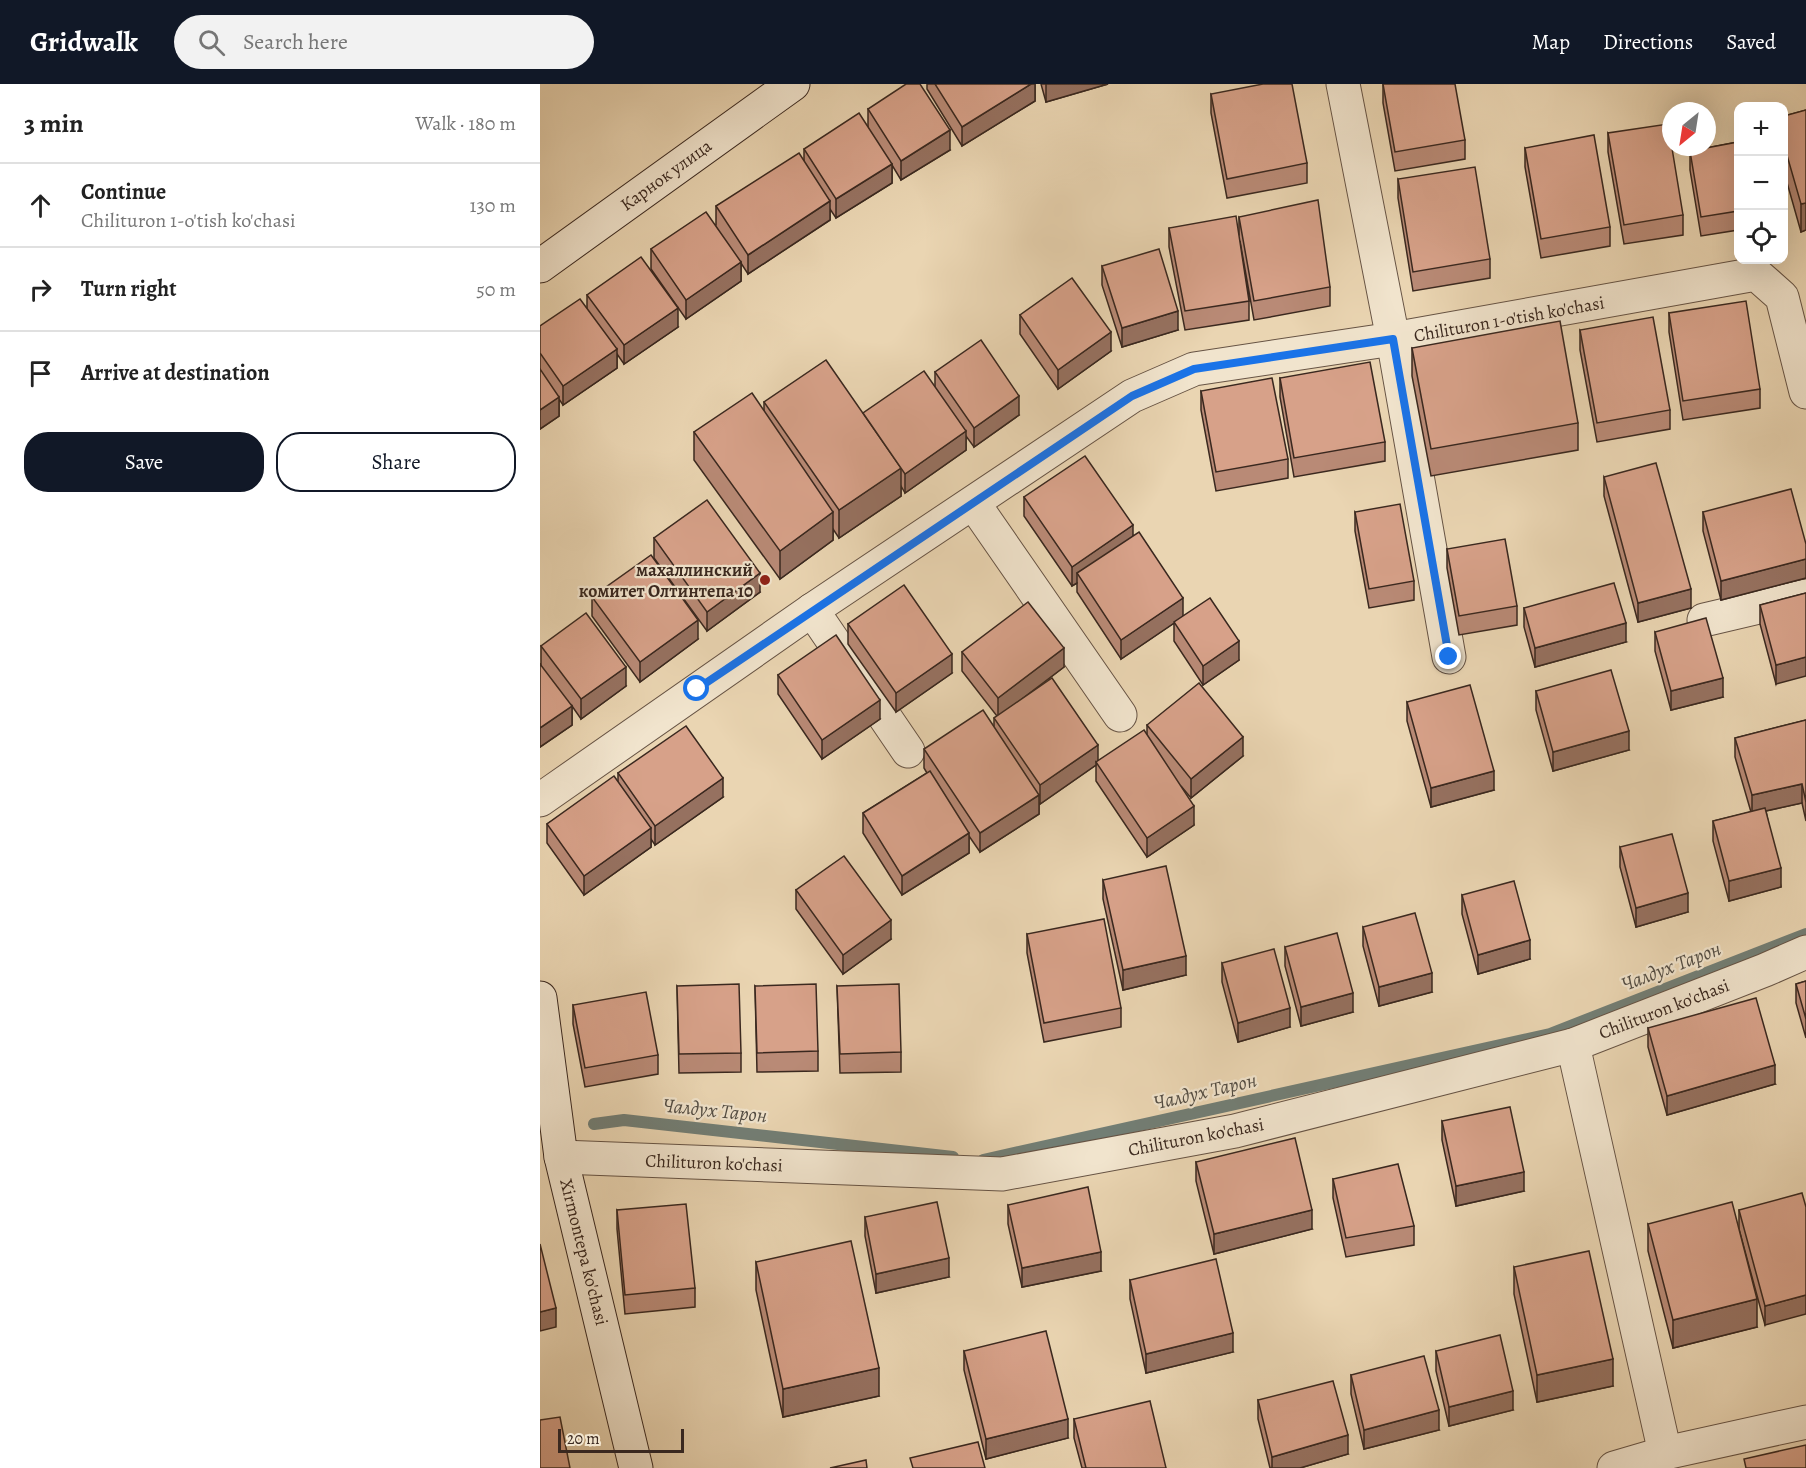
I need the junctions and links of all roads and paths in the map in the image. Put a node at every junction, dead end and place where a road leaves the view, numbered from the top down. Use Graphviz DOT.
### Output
graph roads {
  1 [pos="793,84"];
  2 [pos="1344,84"];
  3 [pos="540,266"];
  4 [pos="1393,339"];
  5 [pos="1806,392"];
  6 [pos="974,504"];
  7 [pos="1806,597"];
  8 [pos="812,610"];
  9 [pos="1704,620"];
  10 [pos="1449,657"];
  11 [pos="1120,714"];
  12 [pos="908,751"];
  13 [pos="540,800"];
  14 [pos="1806,952"];
  15 [pos="540,998"];
  16 [pos="1573,1045"];
  17 [pos="547,1107"];
  18 [pos="561,1157"];
  19 [pos="1806,1422"];
  20 [pos="1665,1453"];
  21 [pos="636,1468"];
  22 [pos="1614,1468"];
  1 -- 3 [label="street, Карнок улица"];
  2 -- 4 [label="street"];
  4 -- 5 [label="street, Chilituron 1-o'tish ko'chasi"];
  4 -- 6 [label="street, Chilituron 1-o'tish ko'chasi"];
  4 -- 10 [label="street"];
  6 -- 8 [label="street, Chilituron 1-o'tish ko'chasi"];
  6 -- 11 [label="street"];
  7 -- 9 [label="street"];
  8 -- 12 [label="street"];
  8 -- 13 [label="street, Chilituron 1-o'tish ko'chasi"];
  14 -- 16 [label="street, Chilituron ko'chasi"];
  15 -- 17 [label="street, Xirmontepa ko'chasi"];
  16 -- 18 [label="street, Chilituron ko'chasi"];
  16 -- 20 [label="street"];
  17 -- 18 [label="street, Xirmontepa ko'chasi"];
  18 -- 21 [label="street, Xirmontepa ko'chasi"];
  19 -- 20 [label="street"];
  20 -- 22 [label="street"];
}
